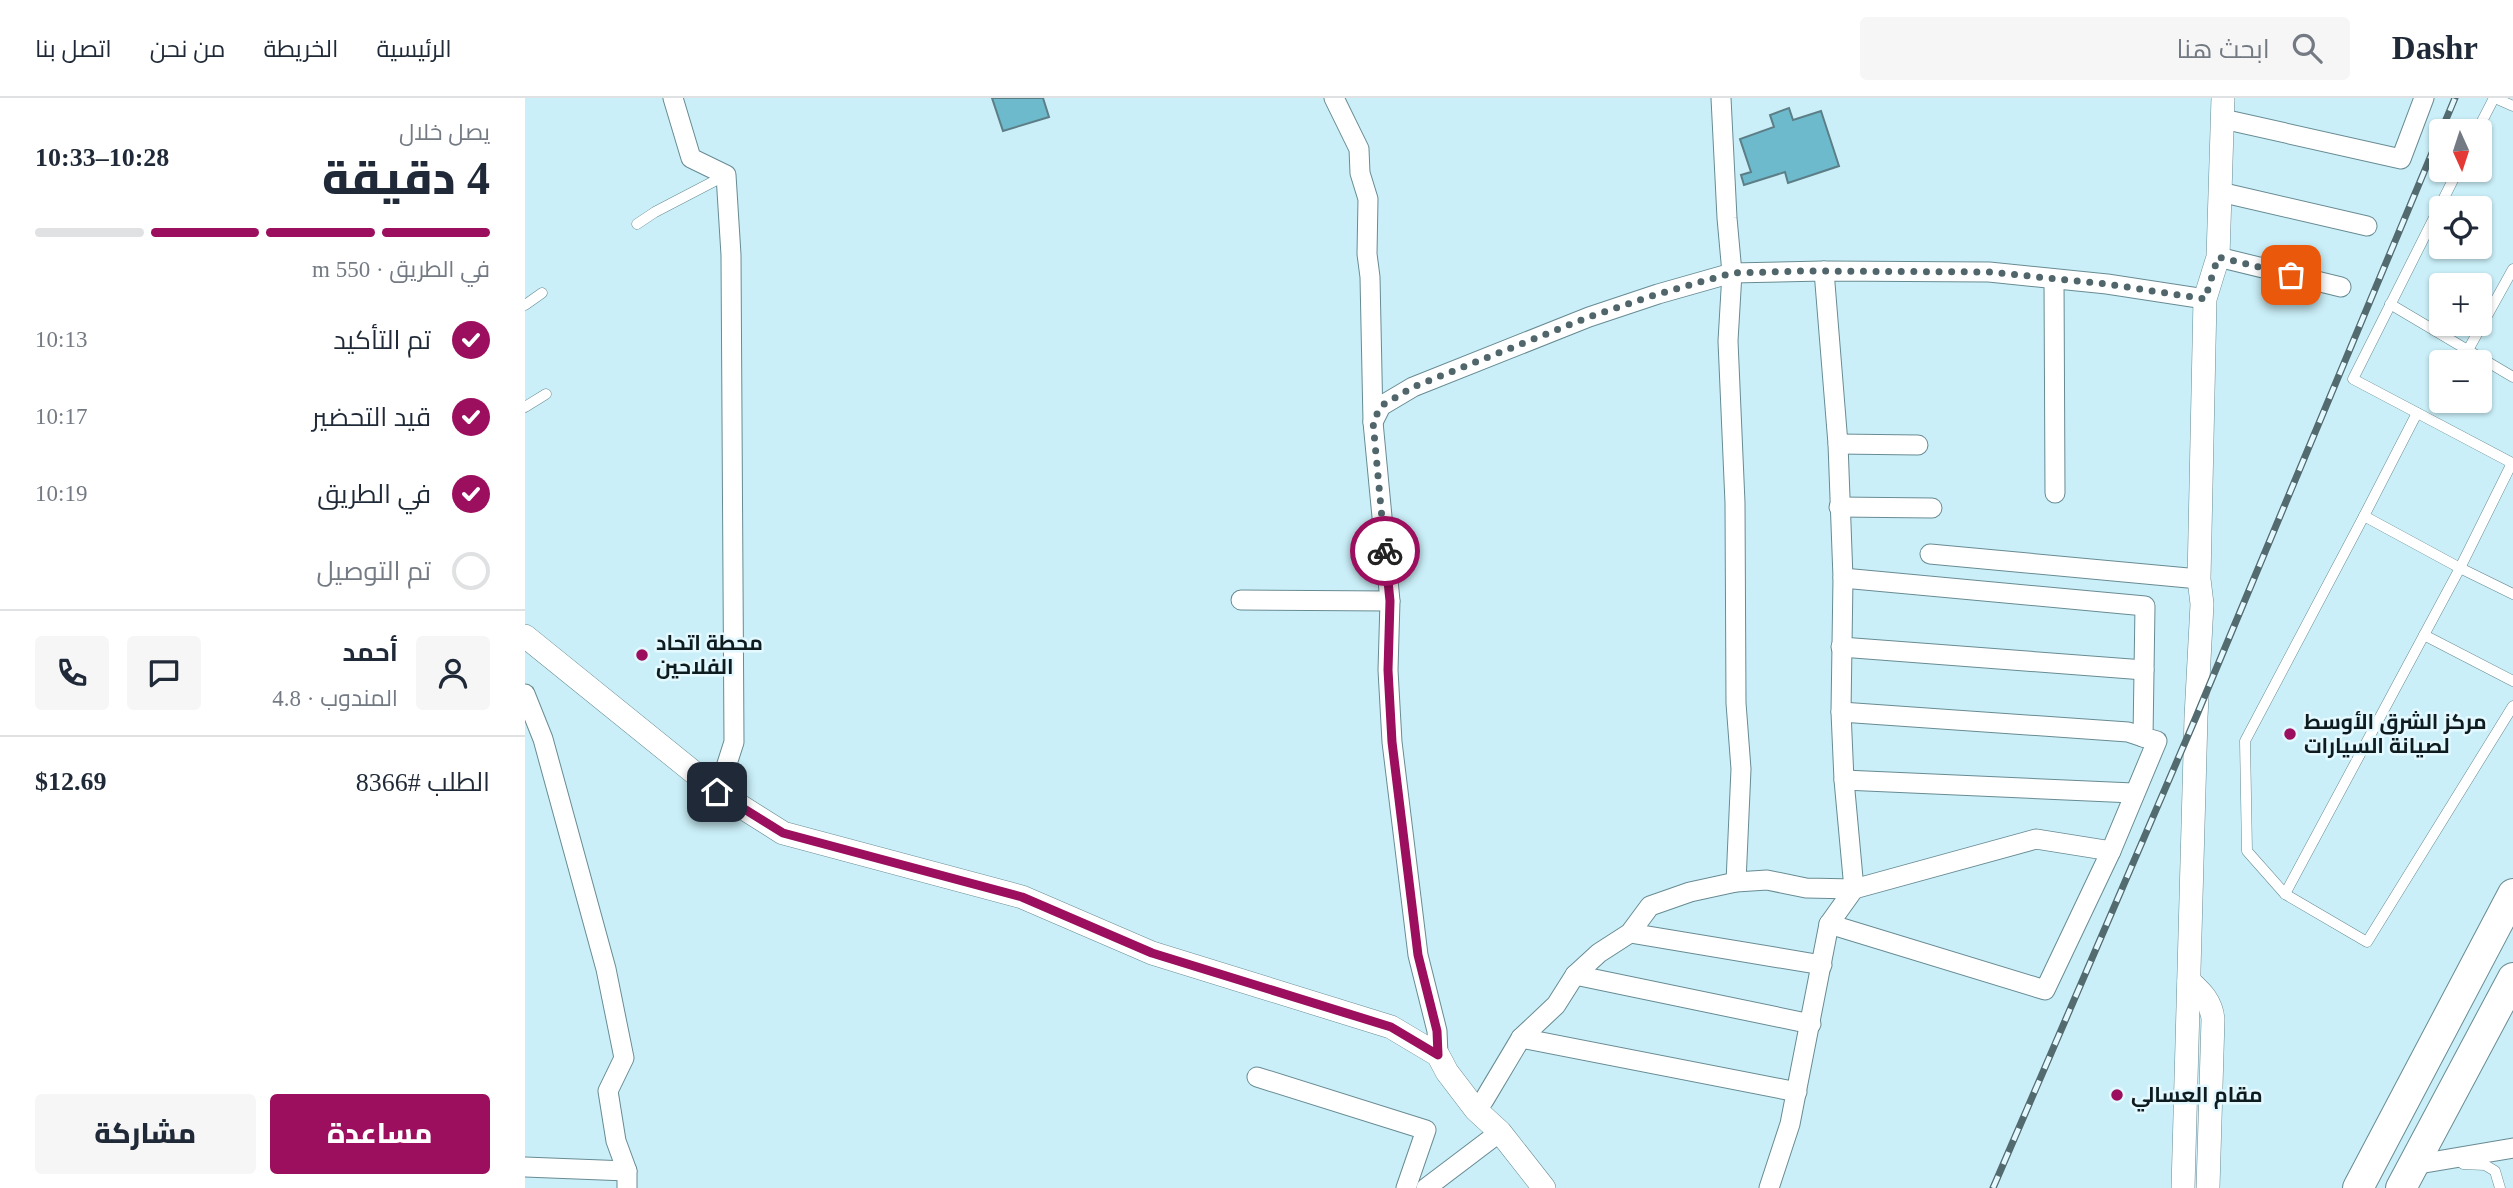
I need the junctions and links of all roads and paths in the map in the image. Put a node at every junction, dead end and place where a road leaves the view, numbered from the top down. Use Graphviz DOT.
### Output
graph roads {
  1 [pos="673,98"];
  2 [pos="1334,98"];
  3 [pos="1721,98"];
  4 [pos="2424,98"];
  5 [pos="2494,98"];
  6 [pos="2513,106"];
  7 [pos="2223,109"];
  8 [pos="2483,119"];
  9 [pos="726,175"];
  10 [pos="2452,182"];
  11 [pos="2220,192"];
  12 [pos="637,224"];
  13 [pos="2367,226"];
  14 [pos="2218,257"];
  15 [pos="2513,270"];
  16 [pos="1824,271"];
  17 [pos="1732,273"];
  18 [pos="2054,279"];
  19 [pos="2341,287"];
  20 [pos="542,293"];
  21 [pos="2205,299"];
  22 [pos="2391,304"];
  23 [pos="525,305"];
  24 [pos="2468,350"];
  25 [pos="2492,364"];
  26 [pos="2513,377"];
  27 [pos="546,394"];
  28 [pos="525,407"];
  29 [pos="2417,413"];
  30 [pos="1373,422"];
  31 [pos="1838,444"];
  32 [pos="1917,446"];
  33 [pos="2513,463"];
  34 [pos="2055,493"];
  35 [pos="1839,507"];
  36 [pos="1932,508"];
  37 [pos="2364,516"];
  38 [pos="1930,554"];
  39 [pos="2460,568"];
  40 [pos="1843,578"];
  41 [pos="2199,579"];
  42 [pos="2513,594"];
  43 [pos="1241,600"];
  44 [pos="1390,601"];
  45 [pos="2424,635"];
  46 [pos="525,636"];
  47 [pos="1841,647"];
  48 [pos="2144,670"];
  49 [pos="2513,681"];
  50 [pos="525,694"];
  51 [pos="2513,706"];
  52 [pos="1841,712"];
  53 [pos="2143,737"];
  54 [pos="1844,780"];
  55 [pos="717,792"];
  56 [pos="2133,793"];
  57 [pos="2111,851"];
  58 [pos="1736,882"];
  59 [pos="1854,889"];
  60 [pos="2285,894"];
  61 [pos="2513,894"];
  62 [pos="1829,924"];
  63 [pos="1630,933"];
  64 [pos="1822,965"];
  65 [pos="1575,975"];
  66 [pos="2189,981"];
  67 [pos="2510,989"];
  68 [pos="1811,1024"];
  69 [pos="1521,1038"];
  70 [pos="1438,1055"];
  71 [pos="1257,1077"];
  72 [pos="1797,1091"];
  73 [pos="1476,1110"];
  74 [pos="1500,1132"];
  75 [pos="2513,1148"];
  76 [pos="525,1167"];
  77 [pos="2416,1171"];
  78 [pos="582,1179"];
  79 [pos="627,1180"];
  80 [pos="1406,1188"];
  81 [pos="1426,1188"];
  82 [pos="1544,1188"];
  83 [pos="1769,1188"];
  84 [pos="2183,1188"];
  85 [pos="2207,1188"];
  86 [pos="2358,1188"];
  87 [pos="2500,1188"];
  1 -- 9 [label="street"];
  2 -- 30 [label="street"];
  3 -- 17 [label="street"];
  4 -- 7 [label="street"];
  5 -- 6 [label="lane"];
  5 -- 8 [label="lane"];
  7 -- 11 [label="street"];
  9 -- 12 [label="lane"];
  9 -- 55 [label="street"];
  10 -- 22 [label="lane"];
  11 -- 13 [label="street"];
  11 -- 14 [label="street"];
  14 -- 19 [label="street"];
  14 -- 21 [label="street"];
  15 -- 24 [label="lane"];
  16 -- 17 [label="street"];
  16 -- 18 [label="street"];
  16 -- 31 [label="street"];
  17 -- 30 [label="street"];
  17 -- 58 [label="street"];
  18 -- 21 [label="street"];
  18 -- 34 [label="street"];
  20 -- 23 [label="lane"];
  21 -- 41 [label="street"];
  22 -- 24 [label="lane"];
  22 -- 29 [label="lane"];
  25 -- 26 [label="lane"];
  27 -- 28 [label="lane"];
  29 -- 33 [label="lane"];
  29 -- 37 [label="lane"];
  30 -- 44 [label="street"];
  31 -- 32 [label="street"];
  31 -- 35 [label="street"];
  33 -- 39 [label="lane"];
  35 -- 36 [label="street"];
  35 -- 40 [label="street"];
  37 -- 39 [label="lane"];
  37 -- 60 [label="lane"];
  38 -- 41 [label="street"];
  39 -- 42 [label="lane"];
  39 -- 45 [label="lane"];
  40 -- 47 [label="street"];
  40 -- 48 [label="street"];
  41 -- 66 [label="street"];
  43 -- 44 [label="street"];
  44 -- 70 [label="street"];
  45 -- 49 [label="lane"];
  45 -- 60 [label="lane"];
  46 -- 55 [label="street"];
  47 -- 48 [label="street"];
  47 -- 52 [label="street"];
  48 -- 53 [label="street"];
  50 -- 79 [label="street"];
  51 -- 60 [label="lane"];
  52 -- 53 [label="street"];
  52 -- 54 [label="street"];
  53 -- 56 [label="street"];
  54 -- 56 [label="street"];
  54 -- 59 [label="street"];
  55 -- 70 [label="street"];
  56 -- 57 [label="street"];
  57 -- 59 [label="street"];
  57 -- 62 [label="street"];
  58 -- 59 [label="street"];
  58 -- 63 [label="street"];
  59 -- 62 [label="street"];
  61 -- 86 [label="main road"];
  62 -- 64 [label="street"];
  63 -- 64 [label="street"];
  63 -- 65 [label="street"];
  64 -- 68 [label="street"];
  65 -- 68 [label="street"];
  65 -- 69 [label="street"];
  66 -- 84 [label="street"];
  66 -- 85 [label="street"];
  67 -- 77 [label="main road"];
  68 -- 72 [label="street"];
  69 -- 72 [label="street"];
  69 -- 73 [label="street"];
  70 -- 73 [label="street"];
  71 -- 80 [label="street"];
  72 -- 83 [label="street"];
  73 -- 74 [label="street"];
  74 -- 81 [label="street"];
  74 -- 82 [label="street"];
  75 -- 77 [label="street"];
  76 -- 78 [label="street"];
  77 -- 87 [label="lane"];
  78 -- 79 [label="street"];
}
